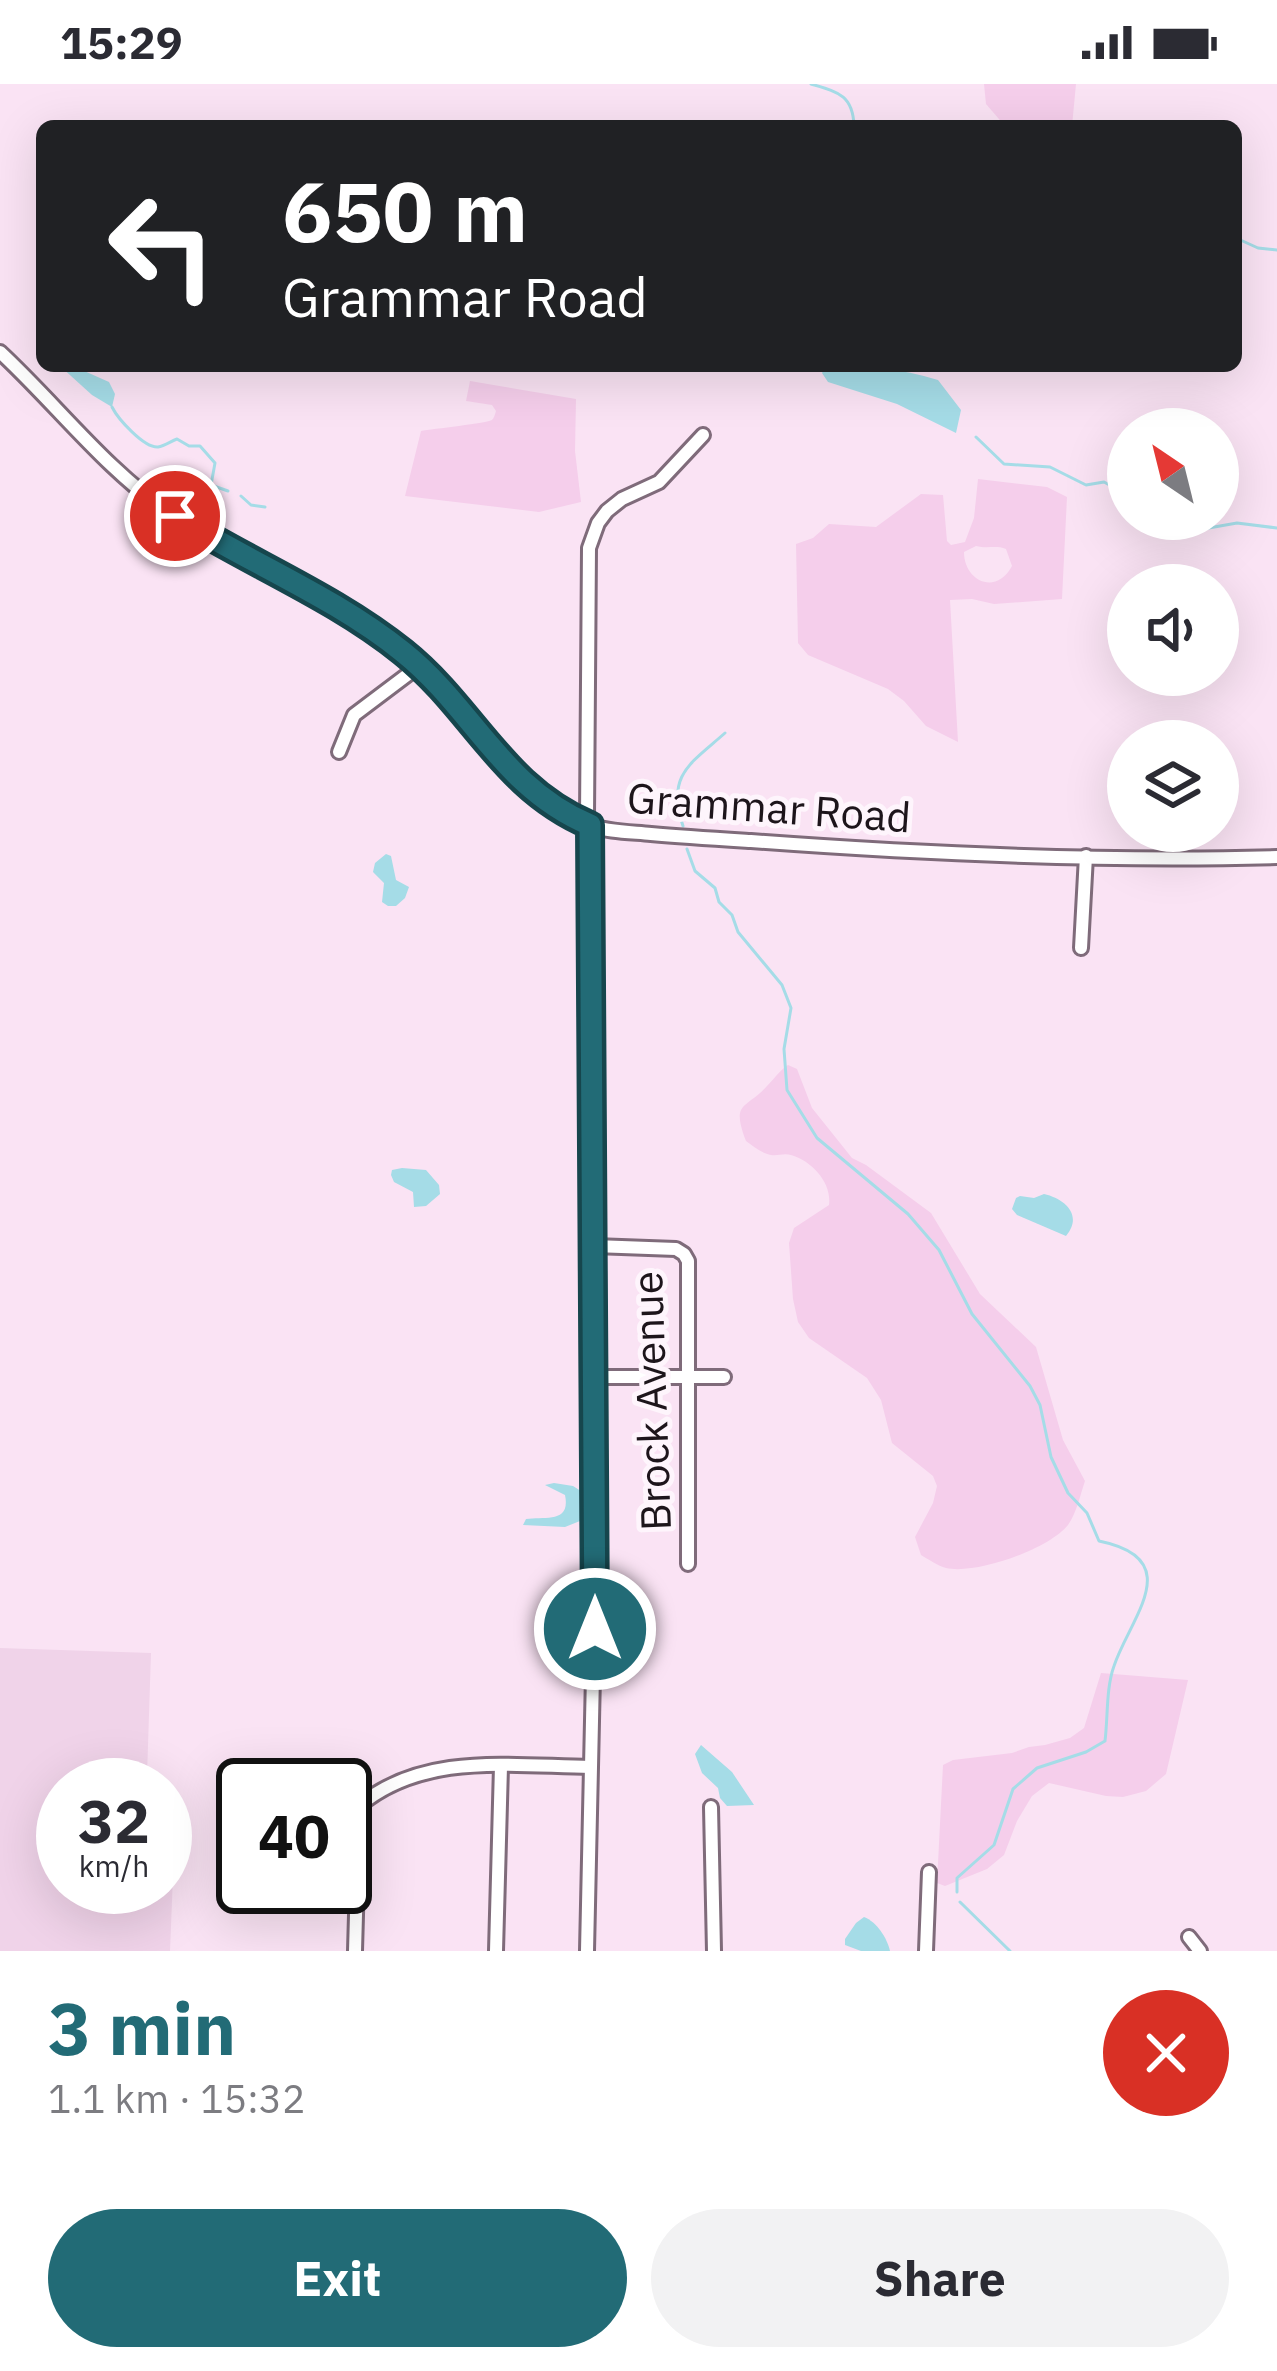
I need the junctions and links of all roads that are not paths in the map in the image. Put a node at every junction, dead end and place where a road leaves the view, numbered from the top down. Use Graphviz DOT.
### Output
graph roads {
  1 [pos="0,352"];
  2 [pos="703,435"];
  3 [pos="419,666"];
  4 [pos="339,752"];
  5 [pos="590,825"];
  6 [pos="1086,856"];
  7 [pos="1277,857"];
  8 [pos="1081,949"];
  9 [pos="594,1246"];
  10 [pos="594,1377"];
  11 [pos="689,1377"];
  12 [pos="724,1377"];
  13 [pos="688,1564"];
  14 [pos="502,1766"];
  15 [pos="590,1767"];
  16 [pos="711,1808"];
  17 [pos="929,1872"];
  18 [pos="1189,1937"];
  19 [pos="355,1951"];
  20 [pos="496,1951"];
  21 [pos="587,1951"];
  22 [pos="714,1951"];
  23 [pos="926,1951"];
  24 [pos="1200,1951"];
  1 -- 3 [label="street, Grammar Road"];
  2 -- 5 [label="street"];
  3 -- 4 [label="street"];
  3 -- 5 [label="street, Grammar Road"];
  5 -- 6 [label="street, Grammar Road"];
  5 -- 9 [label="street"];
  6 -- 7 [label="street, Grammar Road"];
  6 -- 8 [label="street"];
  9 -- 10 [label="street"];
  9 -- 11 [label="street, Brock Avenue"];
  10 -- 11 [label="street"];
  10 -- 15 [label="street"];
  11 -- 12 [label="street"];
  11 -- 13 [label="street, Brock Avenue"];
  14 -- 15 [label="street"];
  14 -- 19 [label="street"];
  14 -- 20 [label="street"];
  15 -- 21 [label="street"];
  16 -- 22 [label="street"];
  17 -- 23 [label="street"];
  18 -- 24 [label="street"];
}
